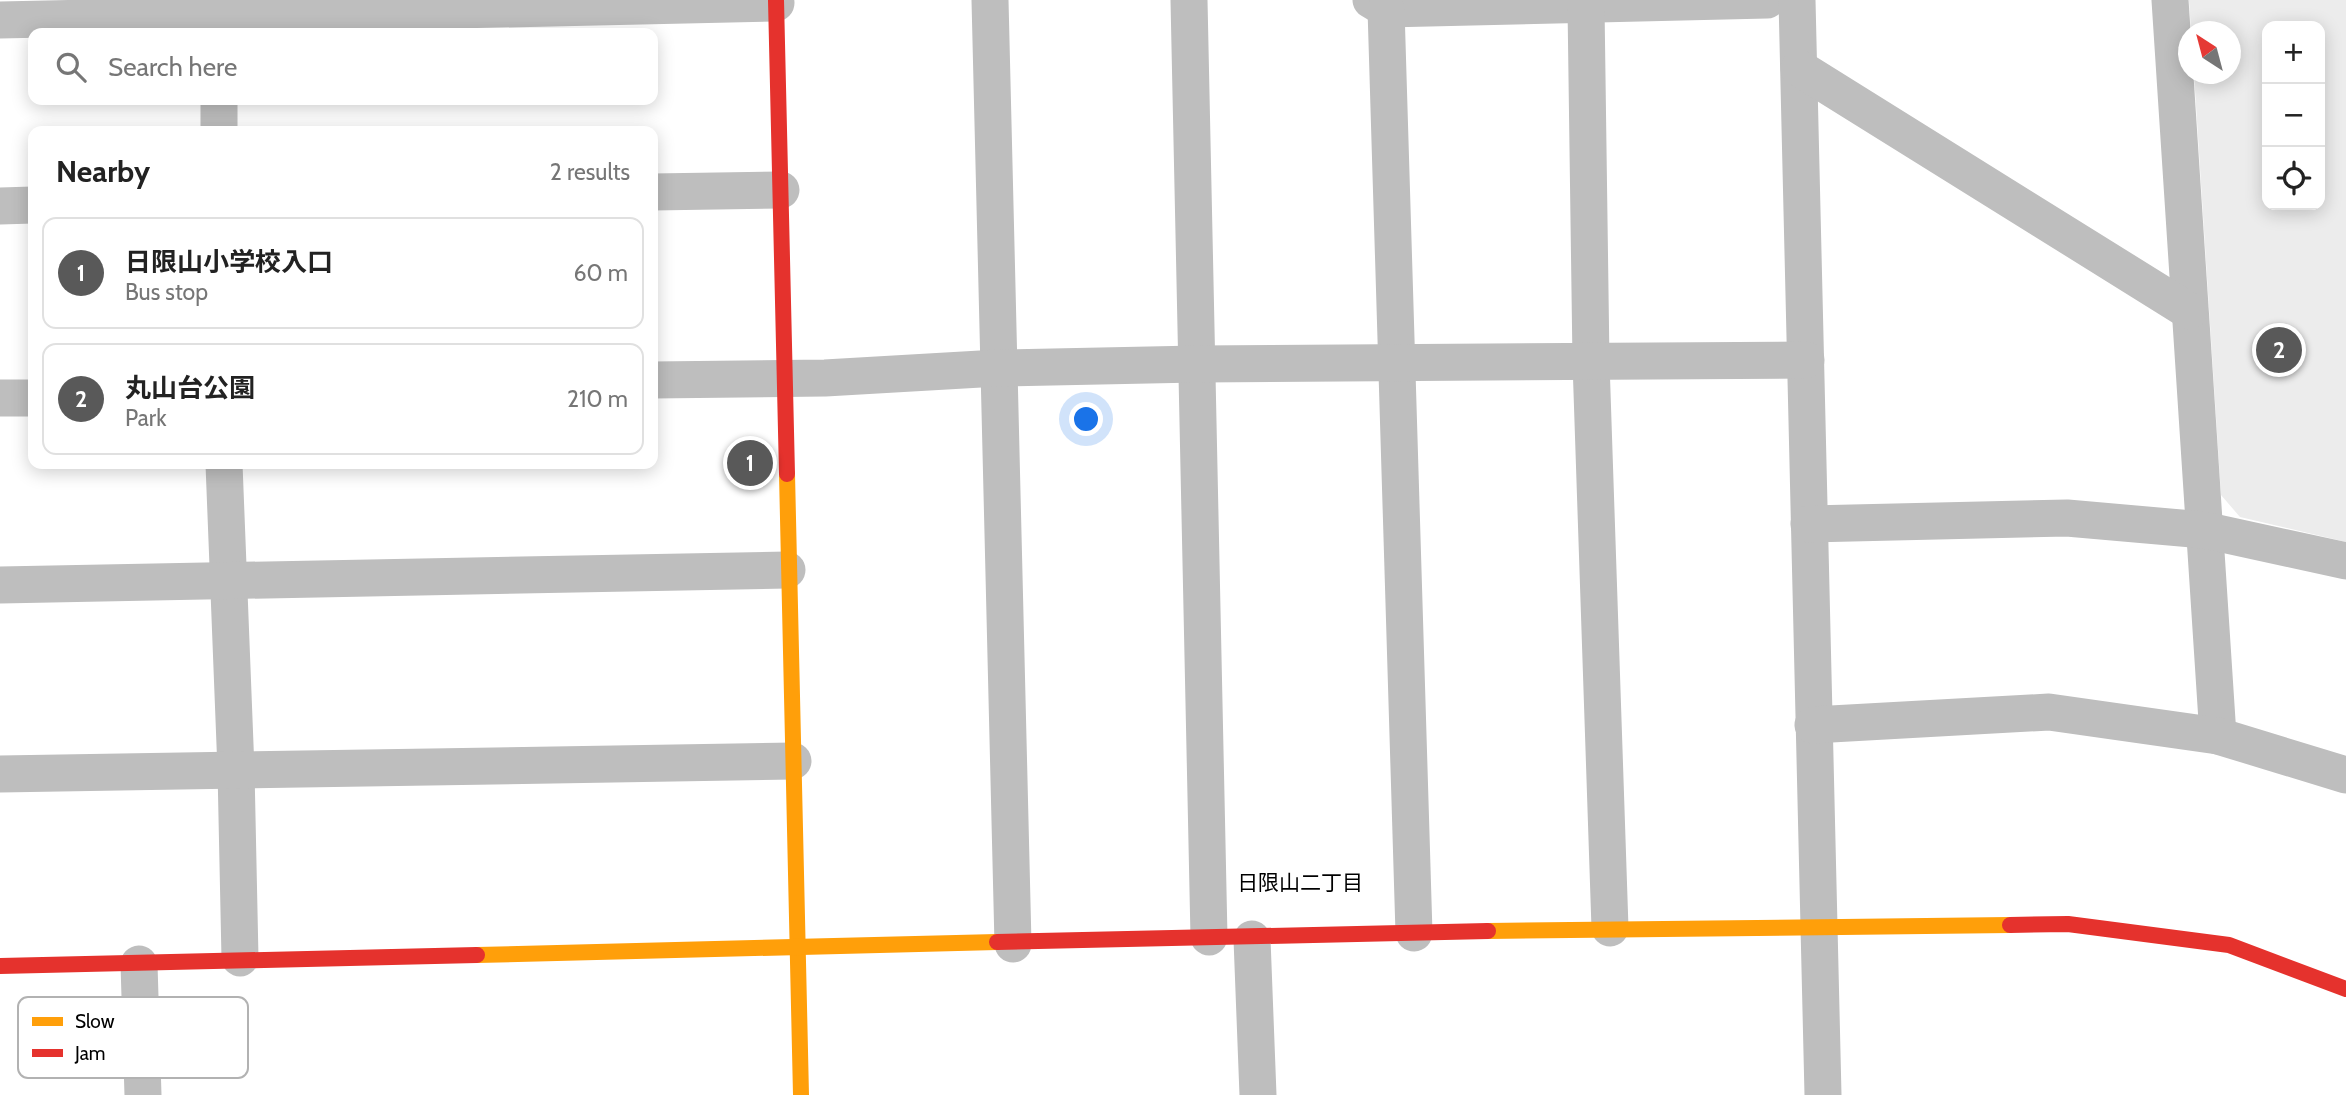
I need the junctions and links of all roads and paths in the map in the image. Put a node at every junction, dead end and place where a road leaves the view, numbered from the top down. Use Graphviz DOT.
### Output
graph roads {
  1 [pos="990,0"];
  2 [pos="1189,0"];
  3 [pos="1767,0"];
  4 [pos="1797,0"];
  5 [pos="2170,0"];
  6 [pos="776,2"];
  7 [pos="1379,5"];
  8 [pos="1586,6"];
  9 [pos="220,16"];
  10 [pos="0,20"];
  11 [pos="1800,68"];
  12 [pos="219,105"];
  13 [pos="219,126"];
  14 [pos="781,190"];
  15 [pos="658,192"];
  16 [pos="28,205"];
  17 [pos="0,206"];
  18 [pos="2189,311"];
  19 [pos="1806,360"];
  20 [pos="1591,362"];
  21 [pos="1396,363"];
  22 [pos="1197,364"];
  23 [pos="998,368"];
  24 [pos="784,379"];
  25 [pos="658,380"];
  26 [pos="0,398"];
  27 [pos="28,398"];
  28 [pos="224,469"];
  29 [pos="1809,524"];
  30 [pos="2204,530"];
  31 [pos="2346,561"];
  32 [pos="787,570"];
  33 [pos="229,578"];
  34 [pos="0,585"];
  35 [pos="1813,725"];
  36 [pos="2218,736"];
  37 [pos="793,761"];
  38 [pos="236,770"];
  39 [pos="0,774"];
  40 [pos="2346,775"];
  41 [pos="1819,926"];
  42 [pos="1610,928"];
  43 [pos="1414,933"];
  44 [pos="1209,937"];
  45 [pos="1252,939"];
  46 [pos="1013,944"];
  47 [pos="799,948"];
  48 [pos="240,958"];
  49 [pos="139,964"];
  50 [pos="0,967"];
  51 [pos="2346,989"];
  52 [pos="140,997"];
  53 [pos="801,1095"];
  54 [pos="1258,1095"];
  55 [pos="1823,1095"];
  1 -- 23 [label="street"];
  2 -- 22 [label="street"];
  3 -- 8 [label="street"];
  4 -- 11 [label="street"];
  5 -- 18 [label="street"];
  6 -- 9 [label="street"];
  6 -- 14 [label="street"];
  7 -- 8 [label="street"];
  7 -- 21 [label="street"];
  8 -- 20 [label="street"];
  9 -- 10 [label="street"];
  11 -- 18 [label="street"];
  11 -- 19 [label="street"];
  12 -- 13 [label="street"];
  14 -- 15 [label="street"];
  14 -- 24 [label="street"];
  16 -- 17 [label="street"];
  18 -- 30 [label="street"];
  19 -- 20 [label="street"];
  19 -- 29 [label="street"];
  20 -- 21 [label="street"];
  20 -- 42 [label="street"];
  21 -- 22 [label="street"];
  21 -- 43 [label="street"];
  22 -- 23 [label="street"];
  22 -- 44 [label="street"];
  23 -- 24 [label="street"];
  23 -- 46 [label="street"];
  24 -- 25 [label="street"];
  24 -- 32 [label="street"];
  26 -- 27 [label="street"];
  28 -- 33 [label="street"];
  29 -- 30 [label="street"];
  29 -- 35 [label="street"];
  30 -- 31 [label="street"];
  30 -- 36 [label="street"];
  32 -- 33 [label="street"];
  32 -- 37 [label="street"];
  33 -- 34 [label="street"];
  33 -- 38 [label="street"];
  35 -- 36 [label="street"];
  35 -- 41 [label="street"];
  36 -- 40 [label="street"];
  37 -- 38 [label="street"];
  37 -- 47 [label="street"];
  38 -- 39 [label="street"];
  38 -- 48 [label="street"];
  41 -- 42 [label="street"];
  41 -- 51 [label="street"];
  41 -- 55 [label="street"];
  42 -- 43 [label="street"];
  43 -- 45 [label="street"];
  44 -- 45 [label="street"];
  44 -- 46 [label="street"];
  45 -- 54 [label="street"];
  46 -- 47 [label="street"];
  47 -- 48 [label="street"];
  47 -- 53 [label="street"];
  48 -- 49 [label="street"];
  49 -- 50 [label="street"];
  49 -- 52 [label="street"];
}
